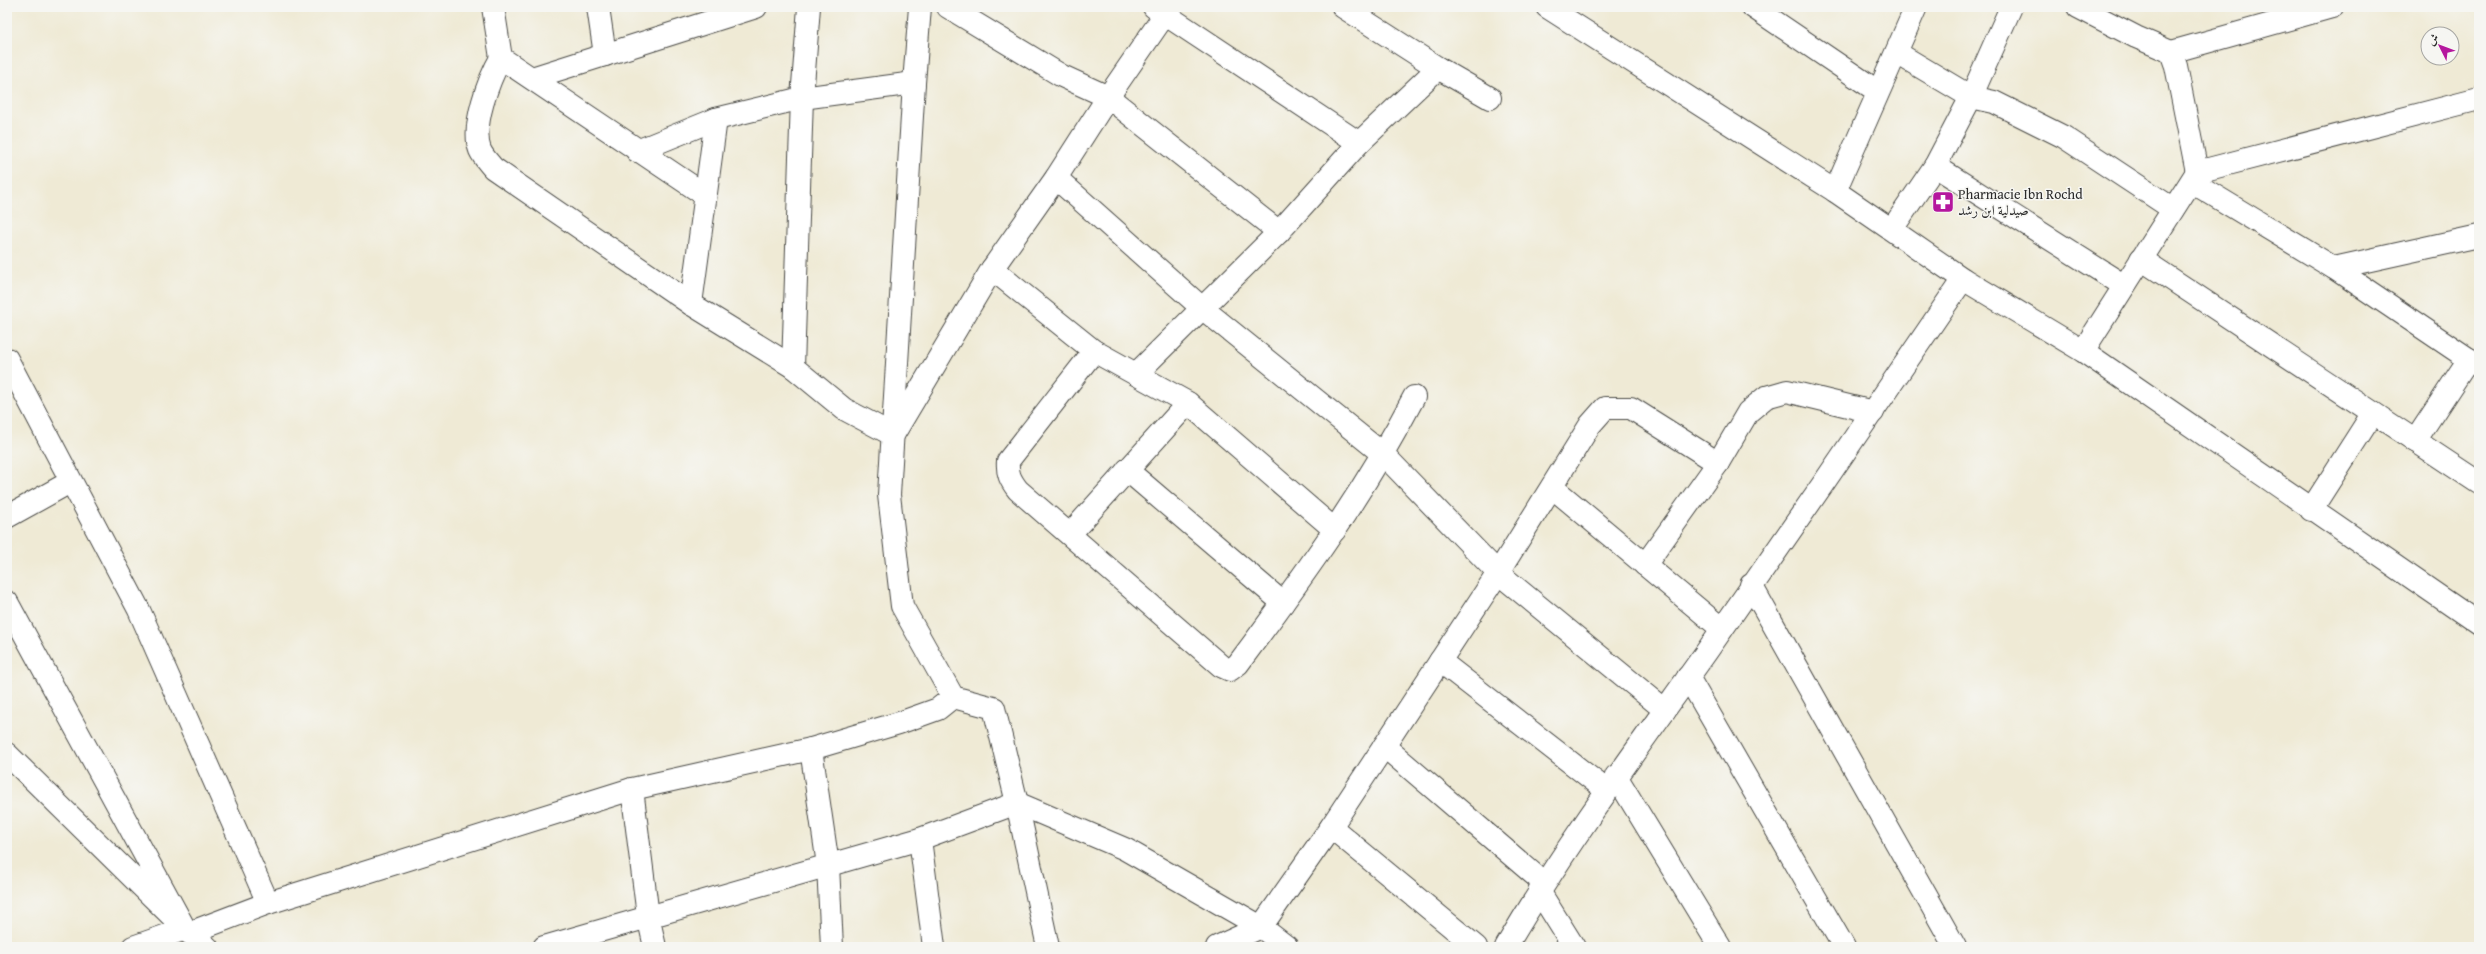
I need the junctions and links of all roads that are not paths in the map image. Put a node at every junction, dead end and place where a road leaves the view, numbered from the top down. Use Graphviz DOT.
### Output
graph roads {
  1 [pos="493,7"];
  2 [pos="598,7"];
  3 [pos="756,7"];
  4 [pos="809,7"];
  5 [pos="920,7"];
  6 [pos="948,7"];
  7 [pos="1343,7"];
  8 [pos="1548,7"];
  9 [pos="1753,7"];
  10 [pos="1916,7"];
  11 [pos="2011,7"];
  12 [pos="2078,7"];
  13 [pos="2327,8"];
  14 [pos="1163,9"];
  15 [pos="2171,52"];
  16 [pos="1897,54"];
  17 [pos="605,55"];
  18 [pos="501,58"];
  19 [pos="1438,68"];
  20 [pos="532,78"];
  21 [pos="914,83"];
  22 [pos="1877,91"];
  23 [pos="1108,97"];
  24 [pos="1971,97"];
  25 [pos="802,98"];
  26 [pos="1490,98"];
  27 [pos="2479,99"];
  28 [pos="716,119"];
  29 [pos="1359,143"];
  30 [pos="637,151"];
  31 [pos="1935,166"];
  32 [pos="2194,177"];
  33 [pos="1056,178"];
  34 [pos="1835,191"];
  35 [pos="705,195"];
  36 [pos="2173,209"];
  37 [pos="1892,229"];
  38 [pos="1279,232"];
  39 [pos="2479,236"];
  40 [pos="2141,259"];
  41 [pos="2334,268"];
  42 [pos="992,269"];
  43 [pos="1963,279"];
  44 [pos="2123,285"];
  45 [pos="691,304"];
  46 [pos="1202,308"];
  47 [pos="1094,351"];
  48 [pos="2083,351"];
  49 [pos="7,359"];
  50 [pos="2474,363"];
  51 [pos="793,367"];
  52 [pos="1136,374"];
  53 [pos="1414,397"];
  54 [pos="1188,403"];
  55 [pos="1873,412"];
  56 [pos="2373,413"];
  57 [pos="893,435"];
  58 [pos="2415,441"];
  59 [pos="1384,455"];
  60 [pos="1718,463"];
  61 [pos="1127,470"];
  62 [pos="70,482"];
  63 [pos="2479,483"];
  64 [pos="1552,488"];
  65 [pos="2311,510"];
  66 [pos="7,517"];
  67 [pos="1336,530"];
  68 [pos="1070,534"];
  69 [pos="1645,565"];
  70 [pos="1498,572"];
  71 [pos="1751,585"];
  72 [pos="7,602"];
  73 [pos="1283,603"];
  74 [pos="2479,624"];
  75 [pos="1722,629"];
  76 [pos="1440,662"];
  77 [pos="1688,677"];
  78 [pos="953,697"];
  79 [pos="1665,710"];
  80 [pos="1384,746"];
  81 [pos="811,749"];
  82 [pos="7,754"];
  83 [pos="1611,783"];
  84 [pos="632,789"];
  85 [pos="1018,803"];
  86 [pos="1332,827"];
  87 [pos="920,838"];
  88 [pos="828,865"];
  89 [pos="1541,887"];
  90 [pos="268,903"];
  91 [pos="648,916"];
  92 [pos="1261,927"];
  93 [pos="187,931"];
  94 [pos="133,947"];
  95 [pos="207,947"];
  96 [pos="544,947"];
  97 [pos="655,947"];
  98 [pos="832,947"];
  99 [pos="934,947"];
  100 [pos="1048,947"];
  101 [pos="1217,947"];
  102 [pos="1287,947"];
  103 [pos="1476,947"];
  104 [pos="1506,947"];
  105 [pos="1574,947"];
  106 [pos="1720,947"];
  107 [pos="1844,947"];
  108 [pos="1955,947"];
  1 -- 18 [label="street"];
  2 -- 17 [label="street"];
  3 -- 17 [label="street"];
  4 -- 25 [label="street"];
  5 -- 21 [label="street"];
  6 -- 23 [label="street"];
  7 -- 19 [label="street"];
  8 -- 34 [label="street"];
  9 -- 22 [label="street"];
  10 -- 16 [label="street"];
  11 -- 24 [label="street"];
  12 -- 15 [label="street"];
  13 -- 15 [label="street"];
  14 -- 23 [label="street"];
  14 -- 29 [label="street"];
  15 -- 32 [label="street"];
  16 -- 22 [label="street"];
  16 -- 24 [label="street"];
  17 -- 20 [label="street"];
  18 -- 20 [label="street"];
  18 -- 45 [label="street"];
  19 -- 26 [label="street"];
  19 -- 29 [label="street"];
  20 -- 30 [label="street"];
  21 -- 25 [label="street"];
  21 -- 57 [label="street"];
  22 -- 34 [label="street"];
  23 -- 33 [label="street"];
  23 -- 38 [label="street"];
  24 -- 31 [label="street"];
  24 -- 36 [label="street"];
  25 -- 28 [label="street"];
  25 -- 51 [label="street"];
  27 -- 32 [label="street"];
  28 -- 30 [label="street"];
  28 -- 35 [label="street"];
  29 -- 38 [label="street"];
  30 -- 35 [label="street"];
  31 -- 37 [label="street"];
  31 -- 44 [label="street"];
  32 -- 36 [label="street"];
  32 -- 41 [label="street"];
  33 -- 42 [label="street"];
  33 -- 46 [label="street"];
  34 -- 37 [label="street"];
  35 -- 45 [label="street"];
  36 -- 40 [label="street"];
  37 -- 43 [label="street"];
  38 -- 46 [label="street"];
  39 -- 41 [label="street"];
  40 -- 44 [label="street"];
  40 -- 56 [label="street"];
  41 -- 50 [label="street"];
  42 -- 47 [label="street"];
  42 -- 57 [label="street"];
  43 -- 48 [label="street"];
  43 -- 55 [label="street"];
  44 -- 48 [label="street"];
  45 -- 51 [label="street"];
  46 -- 52 [label="street"];
  46 -- 59 [label="street"];
  47 -- 52 [label="street"];
  47 -- 68 [label="street"];
  48 -- 65 [label="street"];
  49 -- 62 [label="street"];
  50 -- 58 [label="street"];
  51 -- 57 [label="street"];
  52 -- 54 [label="street"];
  53 -- 59 [label="street"];
  54 -- 61 [label="street"];
  54 -- 67 [label="street"];
  55 -- 60 [label="street"];
  55 -- 71 [label="street"];
  56 -- 58 [label="street"];
  56 -- 65 [label="street"];
  57 -- 78 [label="street"];
  58 -- 63 [label="street"];
  59 -- 67 [label="street"];
  59 -- 70 [label="street"];
  60 -- 64 [label="street"];
  60 -- 69 [label="street"];
  61 -- 68 [label="street"];
  61 -- 73 [label="street"];
  62 -- 66 [label="street"];
  62 -- 90 [label="street"];
  64 -- 69 [label="street"];
  64 -- 70 [label="street"];
  65 -- 74 [label="street"];
  67 -- 73 [label="street"];
  68 -- 73 [label="street"];
  69 -- 75 [label="street"];
  70 -- 76 [label="street"];
  70 -- 79 [label="street"];
  71 -- 75 [label="street"];
  71 -- 108 [label="street"];
  72 -- 93 [label="street"];
  75 -- 77 [label="street"];
  76 -- 80 [label="street"];
  76 -- 83 [label="street"];
  77 -- 79 [label="street"];
  77 -- 107 [label="street"];
  78 -- 81 [label="street"];
  78 -- 85 [label="street"];
  79 -- 83 [label="street"];
  80 -- 86 [label="street"];
  80 -- 89 [label="street"];
  81 -- 84 [label="street"];
  81 -- 88 [label="street"];
  82 -- 93 [label="street"];
  83 -- 89 [label="street"];
  83 -- 106 [label="street"];
  84 -- 90 [label="street"];
  84 -- 91 [label="street"];
  85 -- 87 [label="street"];
  85 -- 92 [label="street"];
  85 -- 100 [label="street"];
  86 -- 92 [label="street"];
  86 -- 103 [label="street"];
  87 -- 88 [label="street"];
  87 -- 99 [label="street"];
  88 -- 91 [label="street"];
  88 -- 98 [label="street"];
  89 -- 104 [label="street"];
  89 -- 105 [label="street"];
  90 -- 93 [label="street"];
  91 -- 96 [label="street"];
  91 -- 97 [label="street"];
  92 -- 101 [label="street"];
  92 -- 102 [label="street"];
  93 -- 94 [label="street"];
  93 -- 95 [label="street"];
}
